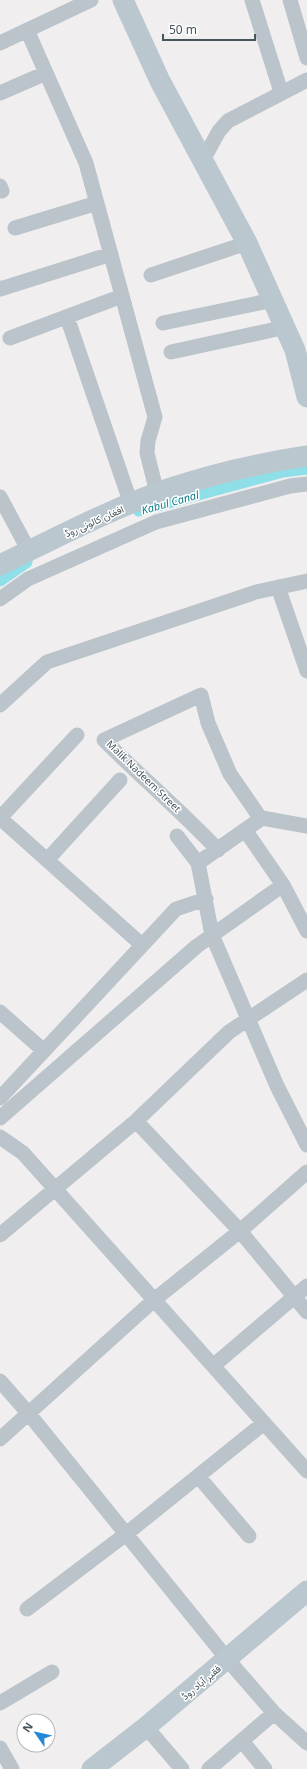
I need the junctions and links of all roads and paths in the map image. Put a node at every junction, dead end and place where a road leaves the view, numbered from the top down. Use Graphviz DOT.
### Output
graph roads {
  1 [pos="91,0"];
  2 [pos="123,0"];
  3 [pos="252,0"];
  4 [pos="290,0"];
  5 [pos="26,30"];
  6 [pos="305,41"];
  7 [pos="0,42"];
  8 [pos="307,58"];
  9 [pos="46,73"];
  10 [pos="307,80"];
  11 [pos="281,92"];
  12 [pos="0,93"];
  13 [pos="203,160"];
  14 [pos="97,203"];
  15 [pos="15,228"];
  16 [pos="247,243"];
  17 [pos="111,254"];
  18 [pos="151,275"];
  19 [pos="0,288"];
  20 [pos="122,296"];
  21 [pos="273,300"];
  22 [pos="67,317"];
  23 [pos="163,323"];
  24 [pos="286,328"];
  25 [pos="10,338"];
  26 [pos="171,352"];
  27 [pos="307,397"];
  28 [pos="307,456"];
  29 [pos="307,484"];
  30 [pos="157,493"];
  31 [pos="0,497"];
  32 [pos="131,504"];
  33 [pos="30,551"];
  34 [pos="0,565"];
  35 [pos="307,581"];
  36 [pos="278,588"];
  37 [pos="0,599"];
  38 [pos="306,666"];
  39 [pos="0,705"];
  40 [pos="77,735"];
  41 [pos="120,780"];
  42 [pos="0,818"];
  43 [pos="261,818"];
  44 [pos="307,826"];
  45 [pos="244,830"];
  46 [pos="178,836"];
  47 [pos="218,850"];
  48 [pos="47,860"];
  49 [pos="198,863"];
  50 [pos="283,885"];
  51 [pos="206,899"];
  52 [pos="307,931"];
  53 [pos="212,935"];
  54 [pos="142,945"];
  55 [pos="307,980"];
  56 [pos="0,1012"];
  57 [pos="248,1020"];
  58 [pos="44,1051"];
  59 [pos="0,1098"];
  60 [pos="0,1118"];
  61 [pos="136,1121"];
  62 [pos="0,1137"];
  63 [pos="307,1145"];
  64 [pos="307,1172"];
  65 [pos="55,1189"];
  66 [pos="240,1231"];
  67 [pos="0,1235"];
  68 [pos="307,1286"];
  69 [pos="295,1297"];
  70 [pos="154,1300"];
  71 [pos="307,1312"];
  72 [pos="213,1366"];
  73 [pos="0,1381"];
  74 [pos="29,1414"];
  75 [pos="264,1423"];
  76 [pos="0,1439"];
  77 [pos="307,1471"];
  78 [pos="198,1476"];
  79 [pos="126,1534"];
  80 [pos="249,1536"];
  81 [pos="307,1591"];
  82 [pos="27,1609"];
  83 [pos="228,1660"];
  84 [pos="52,1672"];
  85 [pos="0,1703"];
  86 [pos="274,1713"];
  87 [pos="146,1727"];
  88 [pos="242,1741"];
  89 [pos="307,1743"];
  90 [pos="0,1748"];
  91 [pos="12,1769"];
  92 [pos="92,1769"];
  93 [pos="182,1769"];
  94 [pos="209,1769"];
  95 [pos="265,1769"];
  1 -- 5 [label="street"];
  2 -- 13 [label="street"];
  3 -- 11 [label="street"];
  4 -- 6 [label="street"];
  5 -- 7 [label="street"];
  5 -- 9 [label="street"];
  6 -- 8 [label="street"];
  9 -- 12 [label="street"];
  9 -- 14 [label="street"];
  10 -- 11 [label="street"];
  11 -- 13 [label="street"];
  13 -- 16 [label="street"];
  14 -- 15 [label="street"];
  14 -- 17 [label="street"];
  16 -- 18 [label="street"];
  16 -- 21 [label="street"];
  17 -- 19 [label="street"];
  17 -- 20 [label="street"];
  20 -- 22 [label="street"];
  20 -- 30 [label="street"];
  21 -- 23 [label="street"];
  21 -- 24 [label="street"];
  22 -- 25 [label="street"];
  22 -- 32 [label="street"];
  24 -- 26 [label="street"];
  24 -- 27 [label="street"];
  28 -- 30 [label="street, افغان کالونی روڈ"];
  29 -- 37 [label="street"];
  30 -- 32 [label="street, افغان کالونی روڈ"];
  31 -- 33 [label="street"];
  32 -- 33 [label="street, افغان کالونی روڈ"];
  33 -- 34 [label="street, افغان کالونی روڈ"];
  35 -- 36 [label="street"];
  36 -- 38 [label="street"];
  36 -- 39 [label="street"];
  40 -- 42 [label="street"];
  41 -- 48 [label="street"];
  42 -- 48 [label="street"];
  43 -- 44 [label="street"];
  43 -- 45 [label="street"];
  43 -- 47 [label="street, Malik Nadeem Street"];
  45 -- 47 [label="street"];
  45 -- 50 [label="street"];
  46 -- 49 [label="street"];
  47 -- 49 [label="street"];
  48 -- 54 [label="street"];
  49 -- 51 [label="street"];
  50 -- 52 [label="street"];
  50 -- 53 [label="street"];
  51 -- 53 [label="street"];
  51 -- 54 [label="street"];
  53 -- 57 [label="street"];
  53 -- 60 [label="street"];
  54 -- 58 [label="street"];
  55 -- 57 [label="street"];
  56 -- 58 [label="street"];
  57 -- 61 [label="street"];
  57 -- 63 [label="street"];
  58 -- 59 [label="street"];
  61 -- 65 [label="street"];
  61 -- 66 [label="street"];
  62 -- 65 [label="street"];
  64 -- 66 [label="street"];
  65 -- 67 [label="street"];
  65 -- 70 [label="street"];
  66 -- 69 [label="street"];
  66 -- 70 [label="street"];
  68 -- 69 [label="street"];
  69 -- 71 [label="street"];
  69 -- 72 [label="street"];
  70 -- 72 [label="street"];
  70 -- 74 [label="street"];
  72 -- 75 [label="street"];
  73 -- 74 [label="street"];
  74 -- 76 [label="street"];
  74 -- 79 [label="street"];
  75 -- 77 [label="street"];
  75 -- 78 [label="street"];
  78 -- 79 [label="street"];
  78 -- 80 [label="street"];
  79 -- 82 [label="street"];
  79 -- 83 [label="street"];
  81 -- 83 [label="street, فقیر آباد روڈ"];
  83 -- 86 [label="street"];
  83 -- 87 [label="street, فقیر آباد روڈ"];
  84 -- 85 [label="street"];
  86 -- 88 [label="street"];
  86 -- 89 [label="street"];
  87 -- 92 [label="street, فقیر آباد روڈ"];
  87 -- 93 [label="street"];
  88 -- 94 [label="street"];
  88 -- 95 [label="street"];
  90 -- 91 [label="street"];
}
